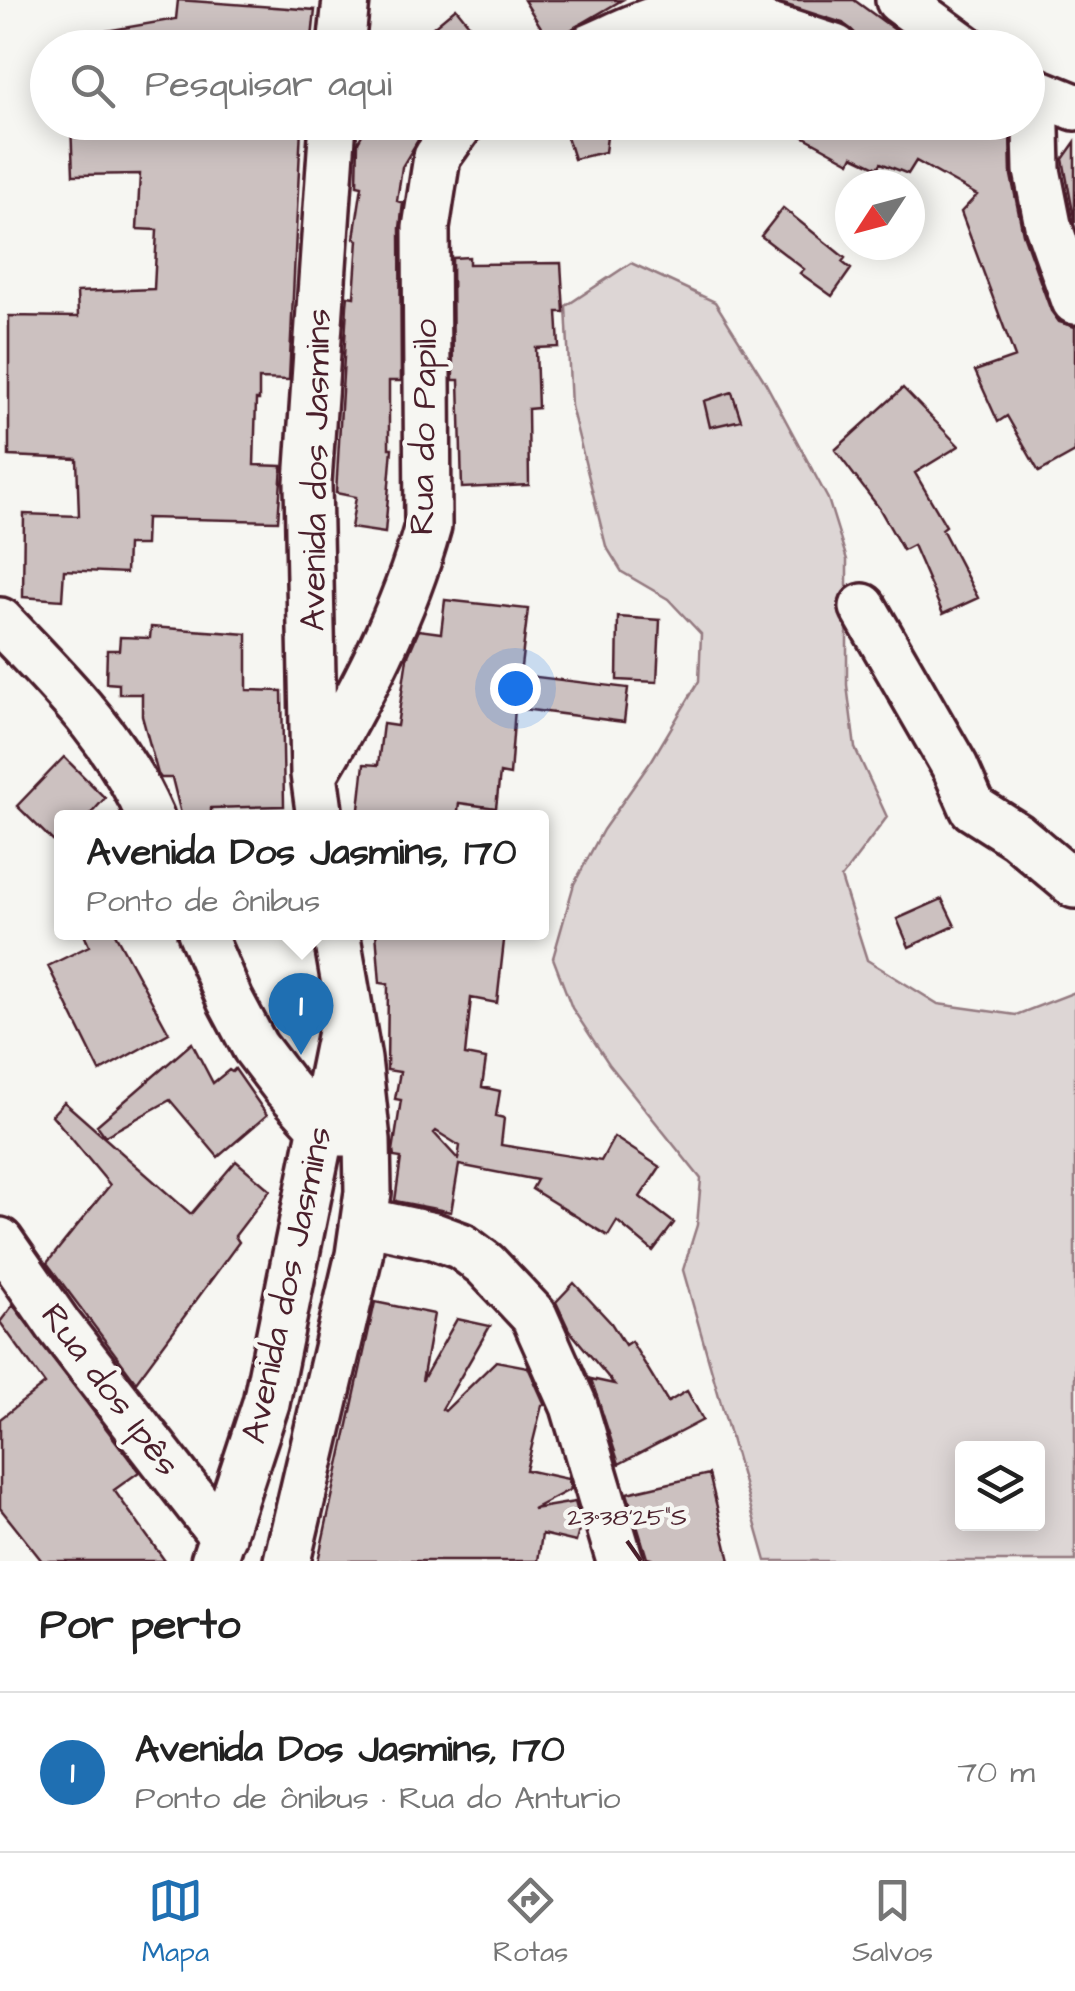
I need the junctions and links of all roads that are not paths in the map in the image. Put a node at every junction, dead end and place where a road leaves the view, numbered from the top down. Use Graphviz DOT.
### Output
graph roads {
  1 [pos="346,0"];
  2 [pos="898,0"];
  3 [pos="343,30"];
  4 [pos="632,30"];
  5 [pos="776,30"];
  6 [pos="940,30"];
  7 [pos="1055,102"];
  8 [pos="332,140"];
  9 [pos="449,140"];
  10 [pos="1045,140"];
  11 [pos="1045,140"];
  12 [pos="1075,301"];
  13 [pos="863,607"];
  14 [pos="0,620"];
  15 [pos="317,796"];
  16 [pos="147,810"];
  17 [pos="1075,885"];
  18 [pos="204,940"];
  19 [pos="337,940"];
  20 [pos="346,1005"];
  21 [pos="322,1127"];
  22 [pos="367,1140"];
  23 [pos="365,1221"];
  24 [pos="0,1241"];
  25 [pos="218,1549"];
  26 [pos="287,1561"];
  27 [pos="620,1561"];
  1 -- 3 [label="street"];
  2 -- 6 [label="street"];
  4 -- 5 [label="street"];
  7 -- 11 [label="street"];
  8 -- 15 [label="street, Avenida dos Jasmins"];
  9 -- 15 [label="street, Rua do Papilo"];
  10 -- 12 [label="street"];
  13 -- 17 [label="street"];
  14 -- 16 [label="street"];
  18 -- 21 [label="street"];
  19 -- 20 [label="street, Avenida dos Jasmins"];
  20 -- 21 [label="street, Avenida dos Jasmins"];
  20 -- 22 [label="street, Avenida dos Jasmins"];
  21 -- 22 [label="street"];
  21 -- 25 [label="street, Avenida dos Jasmins"];
  22 -- 23 [label="street, Avenida dos Jasmins"];
  23 -- 26 [label="street, Avenida dos Jasmins"];
  23 -- 27 [label="street"];
  24 -- 25 [label="street, Rua dos Ipês"];
}
